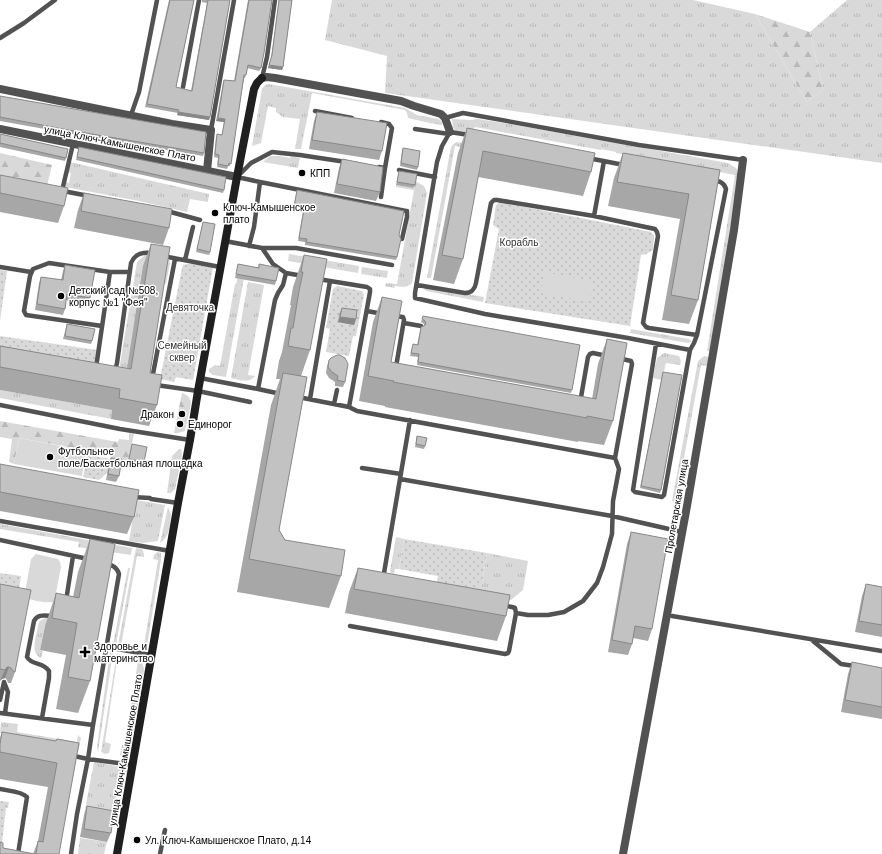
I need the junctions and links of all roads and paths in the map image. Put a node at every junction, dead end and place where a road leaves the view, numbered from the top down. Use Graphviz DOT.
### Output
graph roads {
  1 [pos="55,0"];
  2 [pos="157,0"];
  3 [pos="198,0"];
  4 [pos="234,0"];
  5 [pos="275,0"];
  6 [pos="0,38"];
  7 [pos="262,78"];
  8 [pos="183,87"];
  9 [pos="0,89"];
  10 [pos="315,111"];
  11 [pos="132,115"];
  12 [pos="445,118"];
  13 [pos="361,119"];
  14 [pos="376,122"];
  15 [pos="0,129"];
  16 [pos="415,129"];
  17 [pos="211,130"];
  18 [pos="449,133"];
  19 [pos="477,137"];
  20 [pos="73,144"];
  21 [pos="581,157"];
  22 [pos="743,160"];
  23 [pos="604,161"];
  24 [pos="354,163"];
  25 [pos="627,165"];
  26 [pos="377,167"];
  27 [pos="385,168"];
  28 [pos="399,170"];
  29 [pos="207,171"];
  30 [pos="237,177"];
  31 [pos="435,177"];
  32 [pos="703,178"];
  33 [pos="260,182"];
  34 [pos="93,196"];
  35 [pos="381,197"];
  36 [pos="163,211"];
  37 [pos="594,216"];
  38 [pos="200,220"];
  39 [pos="193,227"];
  40 [pos="402,239"];
  41 [pos="225,241"];
  42 [pos="249,246"];
  43 [pos="262,248"];
  44 [pos="175,258"];
  45 [pos="185,260"];
  46 [pos="392,266"];
  47 [pos="0,267"];
  48 [pos="220,267"];
  49 [pos="31,272"];
  50 [pos="110,272"];
  51 [pos="130,272"];
  52 [pos="286,273"];
  53 [pos="330,281"];
  54 [pos="417,285"];
  55 [pos="367,311"];
  56 [pos="404,323"];
  57 [pos="102,326"];
  58 [pos="421,326"];
  59 [pos="697,335"];
  60 [pos="656,344"];
  61 [pos="690,350"];
  62 [pos="88,368"];
  63 [pos="108,372"];
  64 [pos="395,373"];
  65 [pos="200,378"];
  66 [pos="258,389"];
  67 [pos="337,390"];
  68 [pos="198,391"];
  69 [pos="288,395"];
  70 [pos="295,396"];
  71 [pos="310,399"];
  72 [pos="250,402"];
  73 [pos="334,404"];
  74 [pos="0,405"];
  75 [pos="575,406"];
  76 [pos="349,407"];
  77 [pos="410,420"];
  78 [pos="190,440"];
  79 [pos="615,458"];
  80 [pos="362,468"];
  81 [pos="401,476"];
  82 [pos="130,496"];
  83 [pos="178,503"];
  84 [pos="612,516"];
  85 [pos="0,521"];
  86 [pos="682,532"];
  87 [pos="0,540"];
  88 [pos="170,551"];
  89 [pos="74,556"];
  90 [pos="93,560"];
  91 [pos="100,562"];
  92 [pos="383,584"];
  93 [pos="496,604"];
  94 [pos="65,606"];
  95 [pos="516,613"];
  96 [pos="672,616"];
  97 [pos="61,617"];
  98 [pos="350,626"];
  99 [pos="812,639"];
  100 [pos="106,647"];
  101 [pos="882,651"];
  102 [pos="151,655"];
  103 [pos="862,667"];
  104 [pos="0,700"];
  105 [pos="2,713"];
  106 [pos="42,718"];
  107 [pos="93,725"];
  108 [pos="74,756"];
  109 [pos="88,759"];
  110 [pos="132,765"];
  111 [pos="0,789"];
  112 [pos="165,830"];
  113 [pos="18,854"];
  114 [pos="71,854"];
  115 [pos="117,854"];
  116 [pos="160,854"];
  117 [pos="624,854"];
  1 -- 6 [label="lane"];
  2 -- 11 [label="lane"];
  3 -- 8 [label="lane"];
  4 -- 17 [label="lane"];
  5 -- 7 [label="lane"];
  7 -- 12 [label="street"];
  7 -- 30 [label="street, улица Ключ-Камышенское Плато"];
  9 -- 11 [label="street"];
  10 -- 13 [label="lane"];
  11 -- 17 [label="street"];
  12 -- 18 [label="street"];
  12 -- 22 [label="lane"];
  14 -- 27 [label="lane"];
  15 -- 20 [label="street, улица Ключ-Камышенское Плато"];
  16 -- 18 [label="lane"];
  17 -- 29 [label="street"];
  18 -- 19 [label="lane"];
  18 -- 31 [label="lane"];
  20 -- 29 [label="street, улица Ключ-Камышенское Плато"];
  20 -- 34 [label="lane"];
  21 -- 23 [label="lane"];
  22 -- 86 [label="street, Пролетарская улица"];
  23 -- 25 [label="lane"];
  23 -- 37 [label="lane"];
  24 -- 30 [label="lane"];
  26 -- 27 [label="lane"];
  27 -- 35 [label="lane"];
  28 -- 31 [label="lane"];
  29 -- 30 [label="street, улица Ключ-Камышенское Плато"];
  30 -- 33 [label="lane"];
  30 -- 41 [label="street, улица Ключ-Камышенское Плато"];
  31 -- 54 [label="lane"];
  32 -- 59 [label="lane"];
  33 -- 40 [label="lane"];
  33 -- 42 [label="lane"];
  36 -- 38 [label="lane"];
  37 -- 54 [label="lane"];
  37 -- 59 [label="lane"];
  39 -- 45 [label="lane"];
  41 -- 42 [label="lane"];
  41 -- 48 [label="street, улица Ключ-Камышенское Плато"];
  42 -- 43 [label="lane"];
  43 -- 46 [label="lane"];
  43 -- 52 [label="lane"];
  44 -- 45 [label="lane"];
  44 -- 51 [label="lane"];
  44 -- 68 [label="lane"];
  45 -- 48 [label="lane"];
  47 -- 49 [label="lane"];
  48 -- 65 [label="street, улица Ключ-Камышенское Плато"];
  49 -- 50 [label="lane"];
  49 -- 57 [label="lane"];
  50 -- 51 [label="lane"];
  50 -- 57 [label="lane"];
  51 -- 63 [label="lane"];
  52 -- 53 [label="lane"];
  52 -- 66 [label="lane"];
  53 -- 55 [label="lane"];
  53 -- 71 [label="lane"];
  54 -- 60 [label="lane"];
  55 -- 56 [label="lane"];
  55 -- 76 [label="lane"];
  56 -- 58 [label="lane"];
  56 -- 64 [label="lane"];
  57 -- 62 [label="lane"];
  59 -- 61 [label="lane"];
  60 -- 61 [label="lane"];
  60 -- 61 [label="lane"];
  65 -- 66 [label="lane"];
  65 -- 68 [label="street, улица Ключ-Камышенское Плато"];
  66 -- 69 [label="lane"];
  67 -- 73 [label="lane"];
  68 -- 72 [label="lane"];
  68 -- 78 [label="street, улица Ключ-Камышенское Плато"];
  70 -- 71 [label="lane"];
  71 -- 73 [label="lane"];
  73 -- 76 [label="lane"];
  74 -- 78 [label="lane"];
  75 -- 79 [label="lane"];
  76 -- 77 [label="lane"];
  77 -- 79 [label="lane"];
  77 -- 81 [label="lane"];
  78 -- 83 [label="street, улица Ключ-Камышенское Плато"];
  79 -- 84 [label="lane"];
  80 -- 81 [label="lane"];
  81 -- 84 [label="lane"];
  81 -- 92 [label="lane"];
  82 -- 83 [label="lane"];
  83 -- 88 [label="street, улица Ключ-Камышенское Плато"];
  84 -- 86 [label="lane"];
  84 -- 95 [label="lane"];
  85 -- 88 [label="lane"];
  86 -- 117 [label="street, Пролетарская улица"];
  87 -- 89 [label="lane"];
  88 -- 102 [label="street, улица Ключ-Камышенское Плато"];
  89 -- 90 [label="lane"];
  89 -- 94 [label="lane"];
  91 -- 100 [label="lane"];
  93 -- 95 [label="lane"];
  95 -- 98 [label="lane"];
  96 -- 99 [label="lane"];
  97 -- 106 [label="lane"];
  99 -- 101 [label="lane"];
  99 -- 103 [label="lane"];
  100 -- 102 [label="lane"];
  100 -- 107 [label="lane"];
  102 -- 110 [label="street, улица Ключ-Камышенское Плато"];
  104 -- 105 [label="lane"];
  105 -- 106 [label="lane"];
  106 -- 107 [label="lane"];
  107 -- 109 [label="lane"];
  108 -- 109 [label="lane"];
  109 -- 110 [label="lane"];
  109 -- 114 [label="lane"];
  110 -- 115 [label="street, улица Ключ-Камышенское Плато"];
  111 -- 113 [label="lane"];
  112 -- 116 [label="lane"];
}
